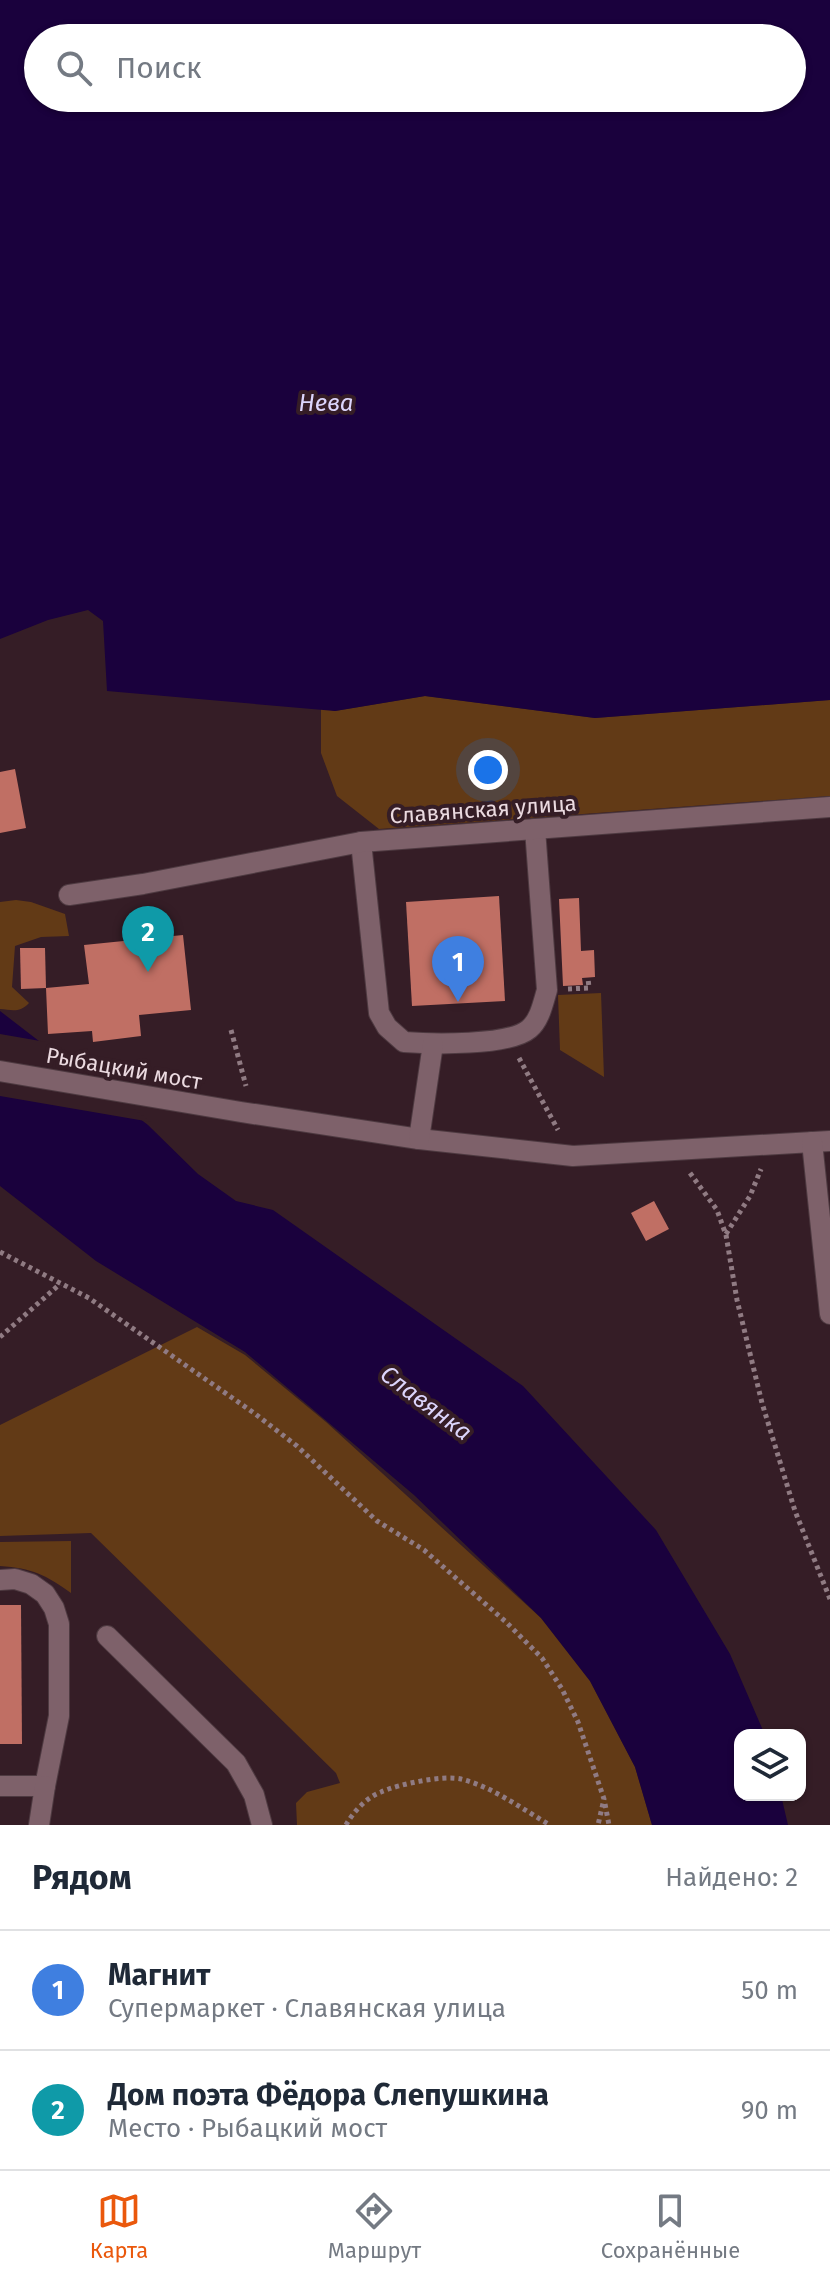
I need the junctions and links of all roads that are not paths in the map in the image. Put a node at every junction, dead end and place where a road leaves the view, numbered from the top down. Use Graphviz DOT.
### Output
graph roads {
  1 [pos="830,807"];
  2 [pos="535,829"];
  3 [pos="361,842"];
  4 [pos="69,895"];
  5 [pos="433,1044"];
  6 [pos="0,1071"];
  7 [pos="419,1139"];
  8 [pos="821,1141"];
  9 [pos="830,1314"];
  10 [pos="0,1580"];
  11 [pos="107,1636"];
  12 [pos="0,1786"];
  13 [pos="45,1786"];
  14 [pos="39,1825"];
  15 [pos="262,1825"];
  1 -- 2 [label="street, Славянская улица"];
  2 -- 3 [label="street, Славянская улица"];
  2 -- 5 [label="street"];
  3 -- 4 [label="street, Славянская улица"];
  3 -- 5 [label="street"];
  5 -- 7 [label="street"];
  6 -- 7 [label="street, Рыбацкий мост"];
  7 -- 8 [label="street"];
  8 -- 9 [label="street"];
  10 -- 13 [label="street"];
  11 -- 15 [label="street"];
  12 -- 13 [label="street"];
  13 -- 14 [label="street"];
}
